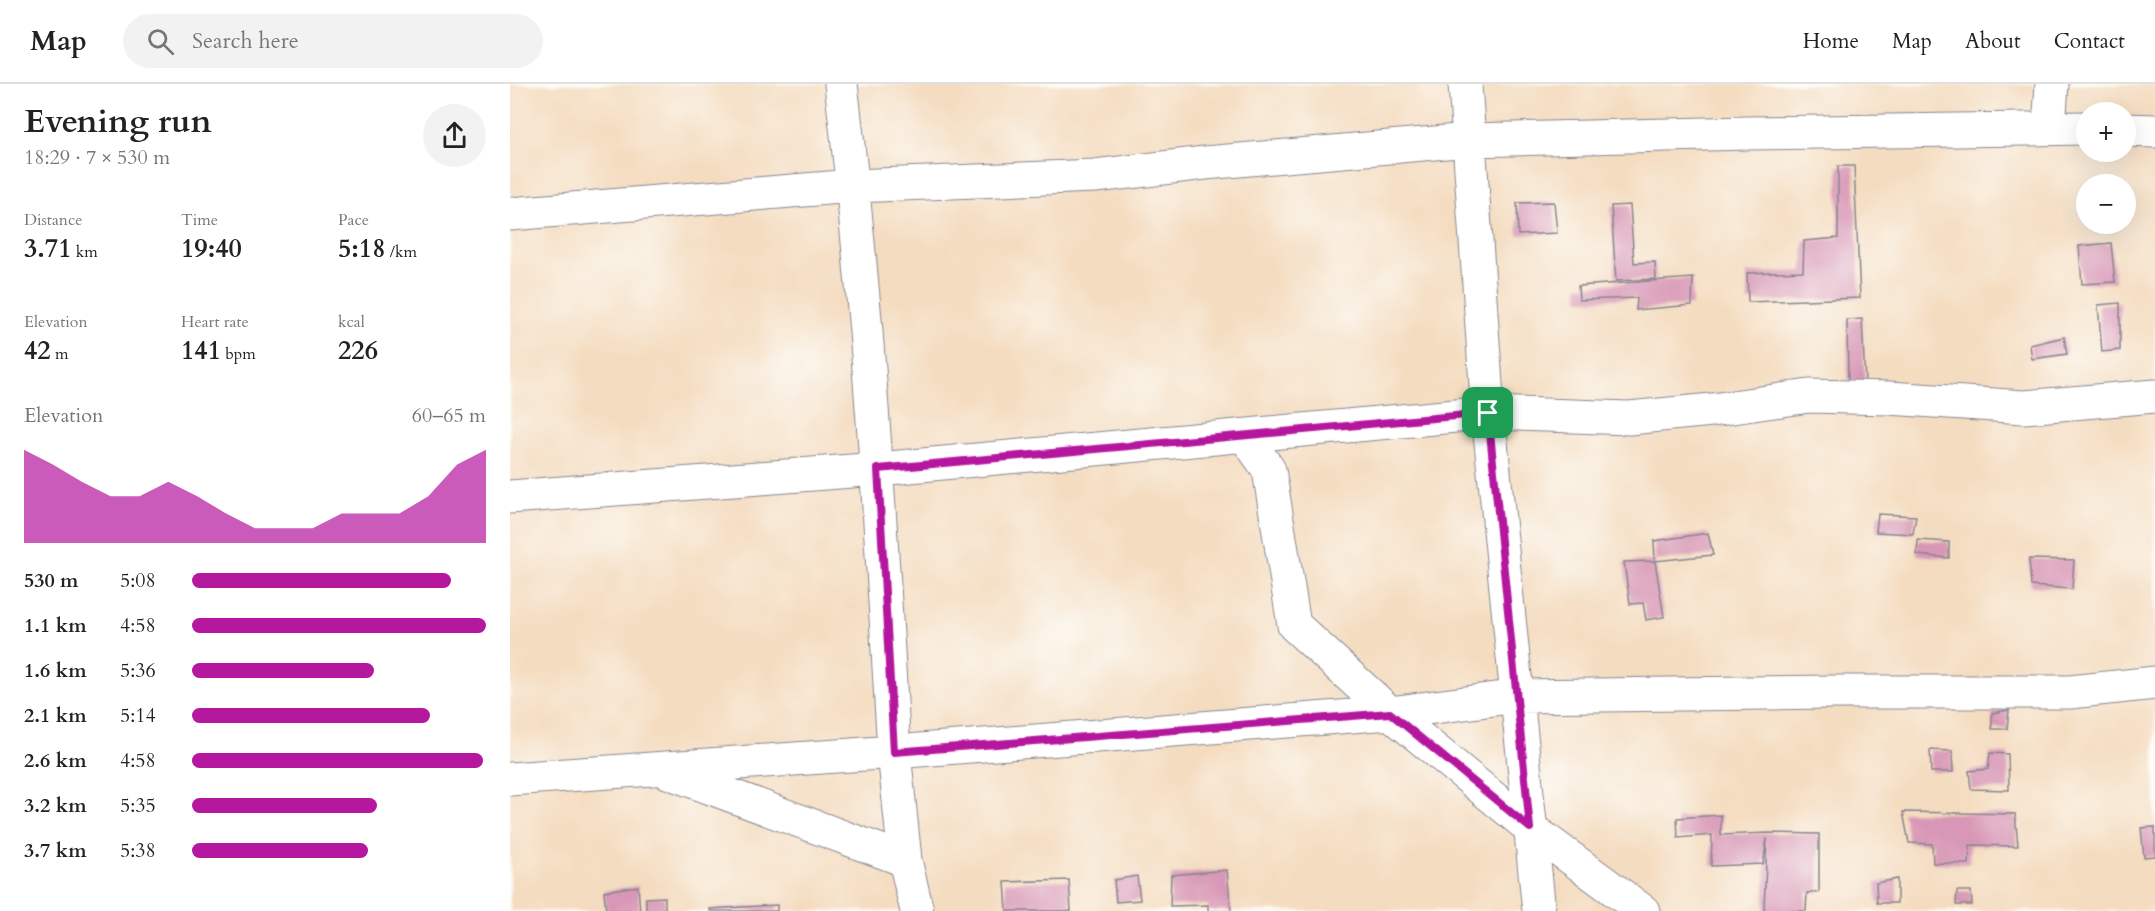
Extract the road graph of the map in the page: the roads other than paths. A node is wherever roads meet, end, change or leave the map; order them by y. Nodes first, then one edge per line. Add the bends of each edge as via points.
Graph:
1 (841, 84) edge
2 (1465, 84) edge
3 (2052, 84) edge
4 (2049, 128) junction
5 (2076, 128) edge
6 (2136, 130) edge
7 (2155, 131) edge
8 (1469, 140) junction
9 (854, 186) junction
10 (510, 214) edge
11 (2155, 396) edge
12 (1488, 413) junction
13 (1245, 436) junction
14 (878, 469) junction
15 (510, 497) edge
16 (2155, 683) edge
17 (1517, 696) junction
18 (1390, 713) junction
19 (894, 752) junction
20 (658, 768) junction
21 (510, 779) edge
22 (1530, 828) junction
23 (905, 860) junction
24 (917, 911) edge
25 (1539, 911) edge
26 (1643, 911) edge

1 - 9 street
2 - 8 street
3 - 4 street
4 - 5 street
4 - 8 street
6 - 7 street
8 - 9 street via 1095,176
8 - 12 street
9 - 10 street
9 - 14 street
11 - 12 street via 2024,407 1809,396 1629,418
12 - 13 street
12 - 17 street
13 - 14 street
13 - 18 street via 1269,470 1294,625
14 - 15 street
14 - 19 street
16 - 17 street via 2070,692
17 - 18 street
17 - 22 street
18 - 19 street
18 - 22 street
19 - 20 street
19 - 23 street
20 - 21 street
20 - 23 street
22 - 25 street
22 - 26 street
23 - 24 street

